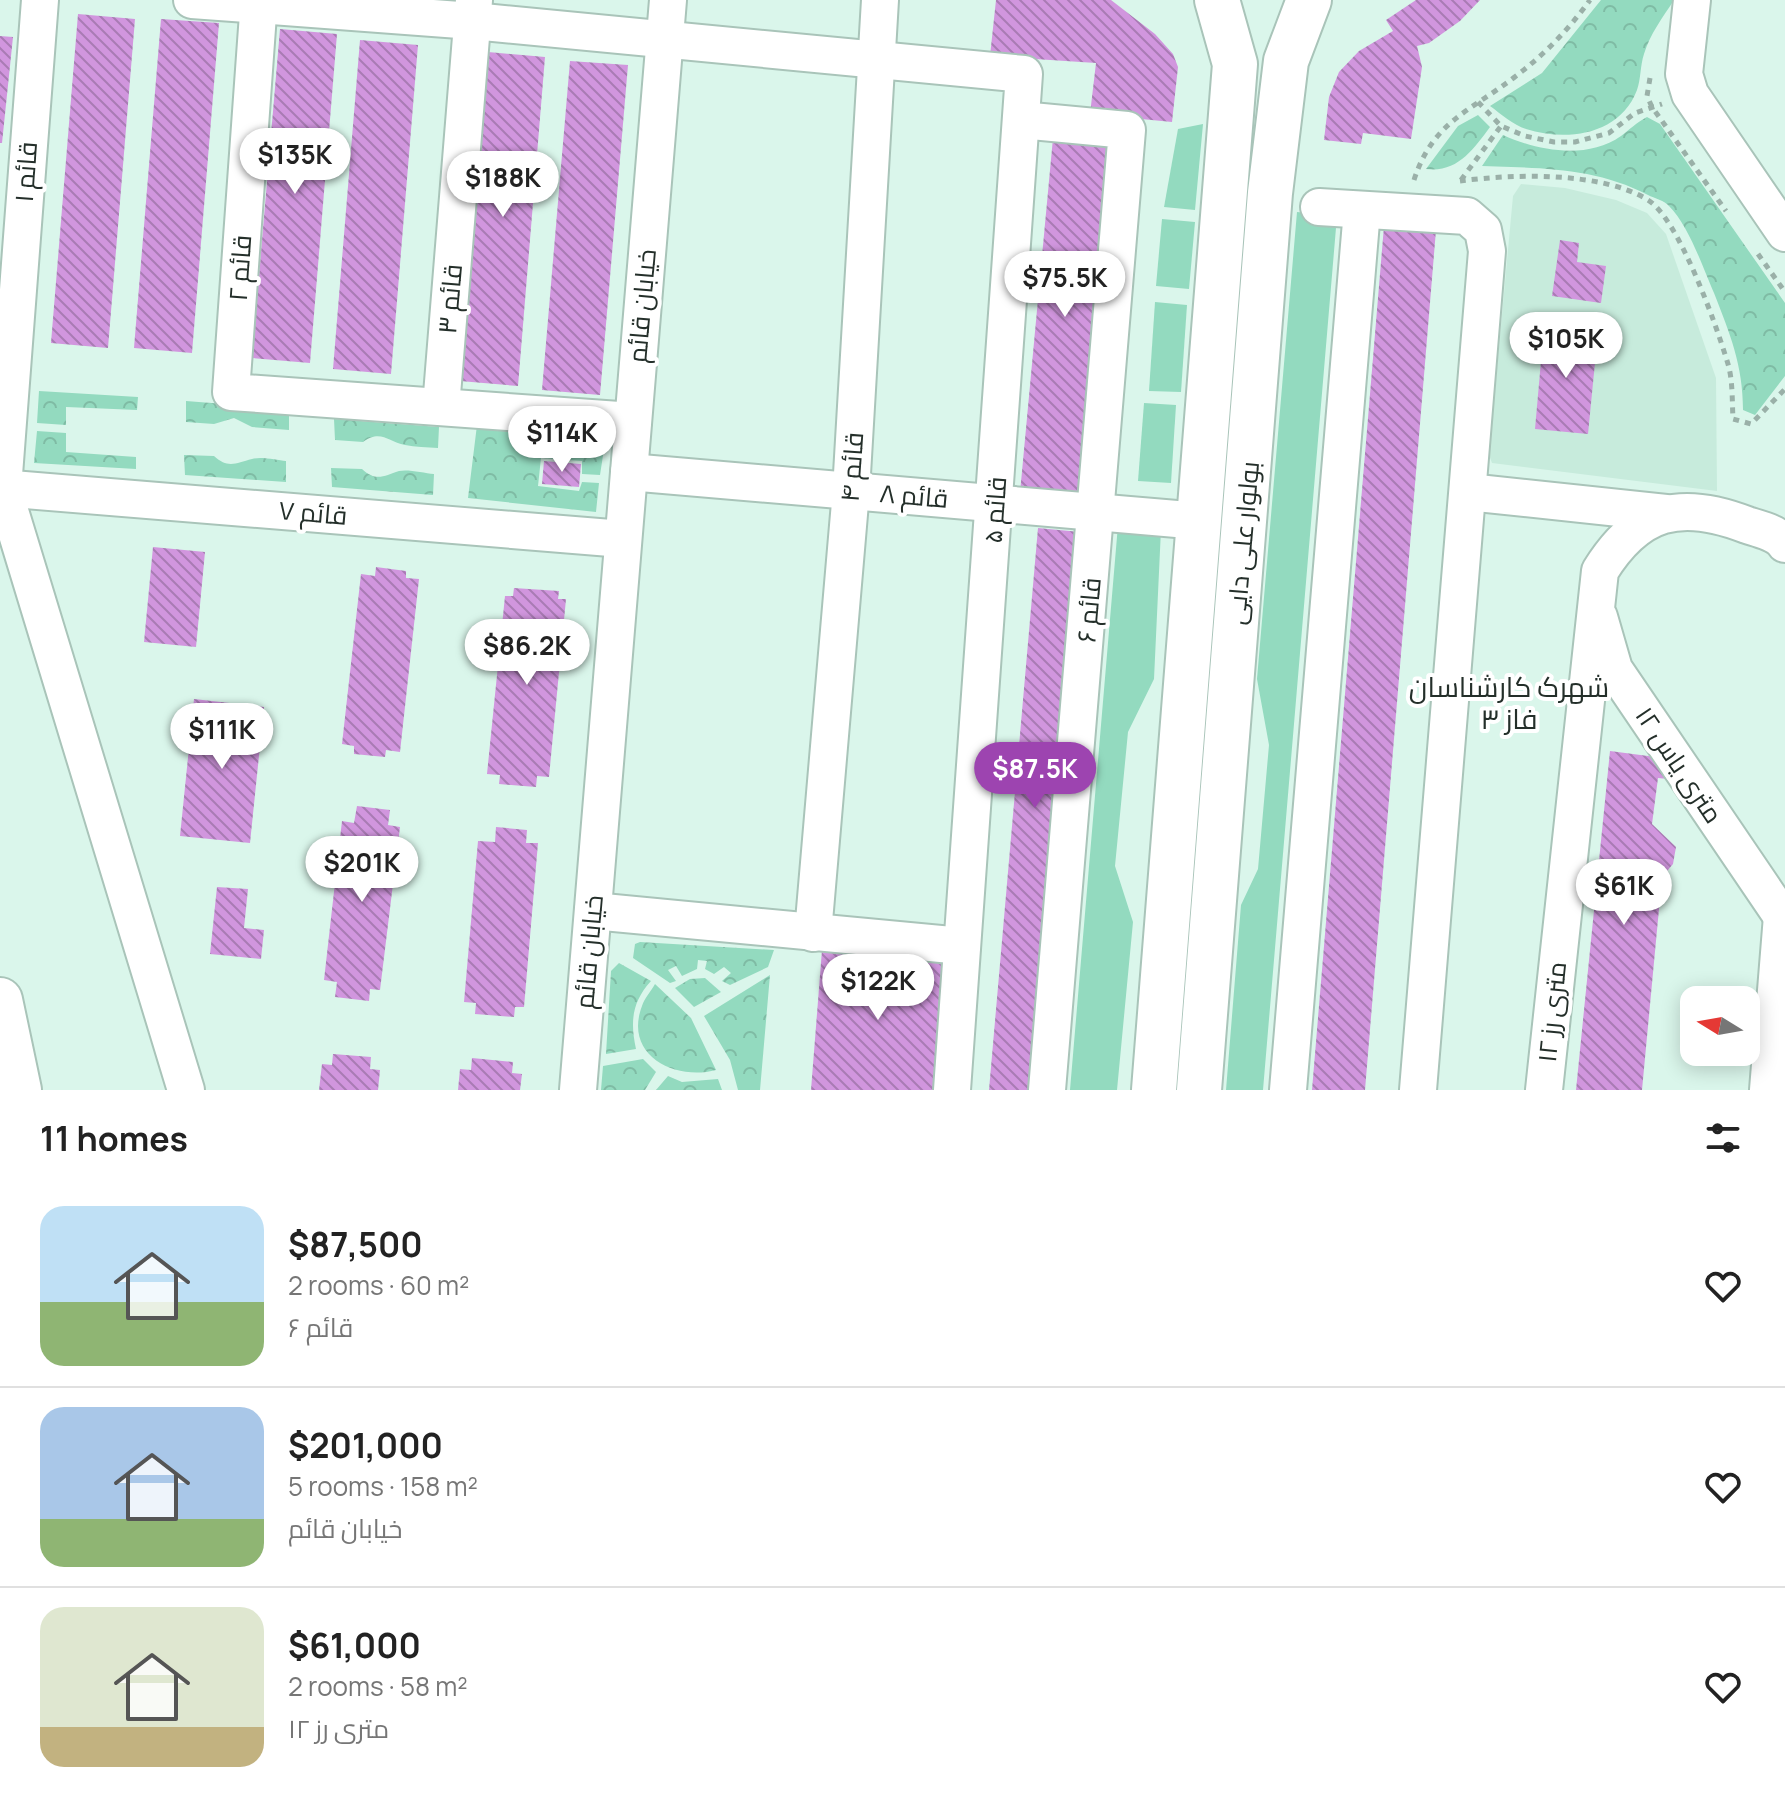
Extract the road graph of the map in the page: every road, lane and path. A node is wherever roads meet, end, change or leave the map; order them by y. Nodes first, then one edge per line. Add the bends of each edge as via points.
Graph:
1 (40, 0) edge
2 (192, 0) edge
3 (668, 0) edge
4 (880, 0) edge
5 (1217, 0) edge
6 (1309, 0) edge
7 (1590, 0) edge
8 (1692, 0) edge
9 (258, 2) edge
10 (473, 10) edge
11 (664, 39) junction
12 (875, 59) junction
13 (1690, 94) junction
14 (1478, 102) junction
15 (1021, 120) junction
16 (1501, 126) junction
17 (1460, 181) junction
18 (1445, 183) dead end
19 (1423, 185) dead end
20 (1319, 207) dead end
21 (1362, 210) junction
22 (1785, 233) edge
23 (1785, 389) edge
24 (441, 407) junction
25 (633, 421) junction
26 (629, 472) junction
27 (1, 488) edge
28 (851, 491) junction
29 (1468, 492) junction
30 (995, 503) junction
31 (1589, 505) junction
32 (1098, 512) junction
33 (1671, 514) junction
34 (1200, 521) junction
35 (623, 539) junction
36 (1784, 541) edge
37 (1604, 564) junction
38 (1594, 601) junction
39 (593, 911) junction
40 (1783, 918) edge
41 (813, 933) junction
42 (962, 946) junction
43 (0, 1000) edge
44 (19, 1090) edge
45 (186, 1090) edge
46 (578, 1090) edge
47 (952, 1090) edge
48 (1047, 1090) edge
49 (1154, 1090) edge
50 (1199, 1090) edge
51 (1288, 1090) edge
52 (1418, 1090) edge
53 (1544, 1090) edge
54 (1768, 1090) edge

1 - 27 street, قائم ۱
2 - 9 street
3 - 11 street, خیابان قائم
4 - 12 street, قائم ۴
5 - 34 main road, بولوار علی دایی via 1235,64
6 - 50 main road, بولوار علی دایی via 1286,61 1270,193
7 - 14 path via 1541,56
8 - 13 street via 1684,74
9 - 10 street
9 - 24 street, قائم ۲ via 231,392
10 - 11 street
10 - 24 street, قائم ۳
11 - 12 street
11 - 25 street, خیابان قائم
12 - 15 street, قائم ۵ via 1024,74
12 - 28 street, قائم ۴
13 - 16 path via 1635,113 1609,133 1575,142 1525,136
13 - 22 street
14 - 16 path
14 - 19 path via 1438,133 1421,159 1412,187
15 - 30 street, قائم ۵
15 - 32 street, قائم ۶ via 1127,130
16 - 17 path
17 - 18 path
17 - 23 path via 1512,175 1565,178 1649,200 1679,235 1729,367 1733,419 1751,424
20 - 21 street
21 - 29 street via 1467,216 1483,230 1487,251
21 - 51 street
24 - 25 street
25 - 26 street, خیابان قائم
26 - 28 street, قائم ۸
26 - 35 street, خیابان قائم
27 - 35 street, قائم ۷
27 - 45 street
28 - 30 street, قائم ۸
28 - 41 street, قائم ۴
29 - 31 street
29 - 52 street
30 - 32 street, قائم ۸
30 - 42 street, قائم ۵
31 - 33 street
31 - 37 street via 1606,518 1610,531
32 - 34 street, قائم ۸
32 - 48 street, قائم ۶
33 - 36 street via 1715,515
33 - 37 street via 1636,525
34 - 49 main road, بولوار علی دایی
35 - 39 street, خیابان قائم
37 - 38 street, ۱۲ متری رز
38 - 40 street, ۱۲ متری یاس via 1614,669
38 - 53 street, ۱۲ متری رز
39 - 41 street
39 - 46 street, خیابان قائم
40 - 54 street
41 - 42 street
42 - 47 street, قائم ۵
43 - 44 main road

